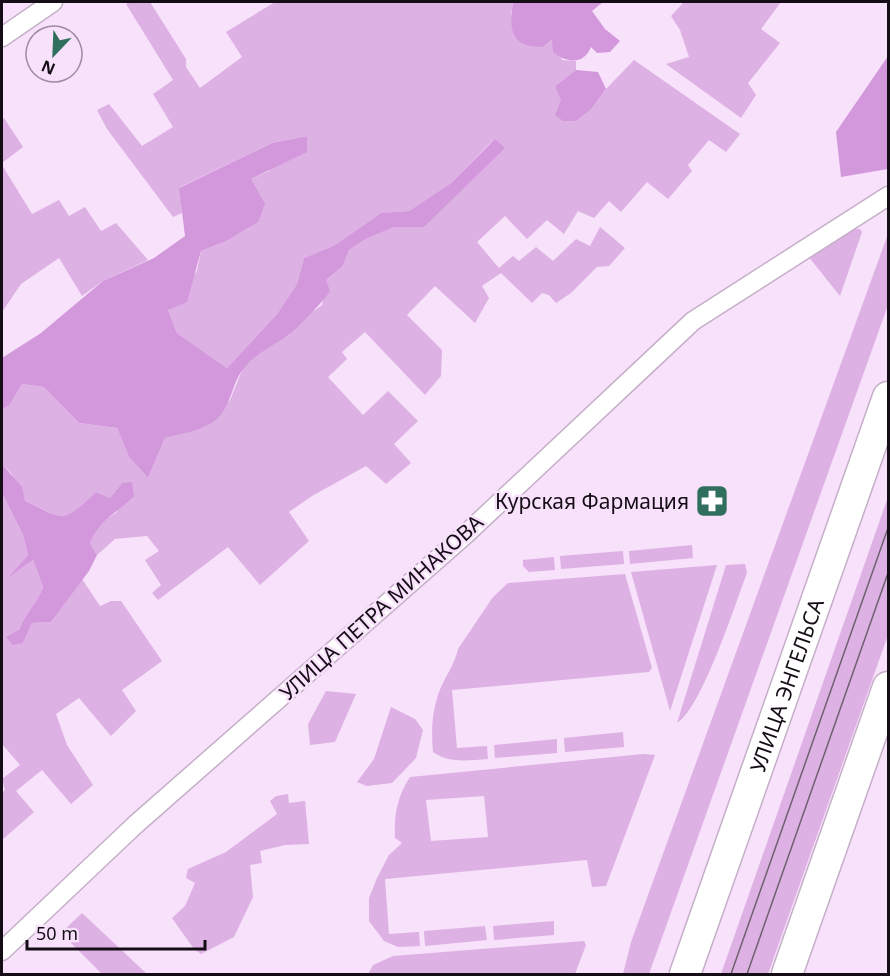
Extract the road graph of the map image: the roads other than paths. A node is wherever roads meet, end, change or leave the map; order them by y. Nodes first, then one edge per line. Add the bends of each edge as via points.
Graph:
1 (53, 2) edge
2 (2, 37) edge
3 (888, 196) edge
4 (888, 397) edge
5 (888, 687) edge
6 (2, 951) edge
7 (686, 975) edge
8 (787, 975) edge

1 - 2 street
3 - 6 street, УЛИЦА ПЕТРА МИНАКОВА via 693,321 466,534 135,825
4 - 7 main road, УЛИЦА ЭНГЕЛЬСА
5 - 8 main road

